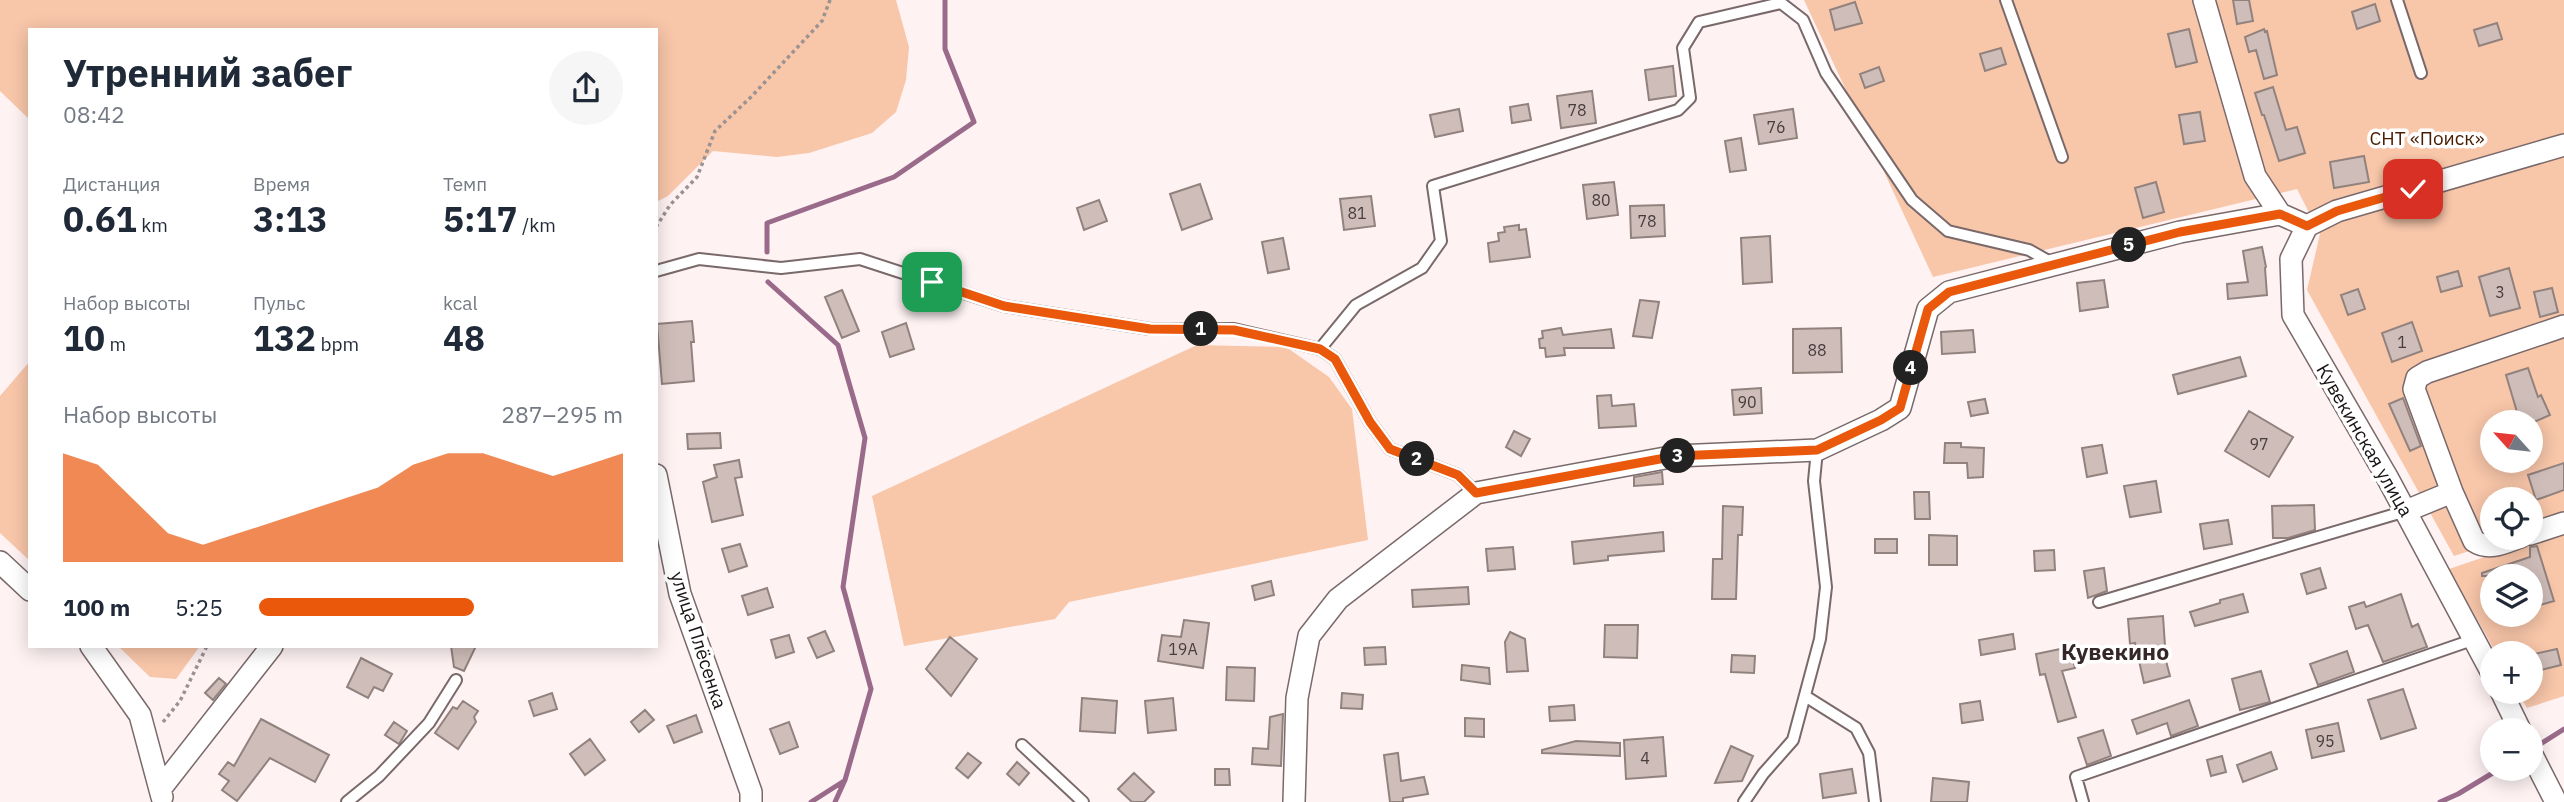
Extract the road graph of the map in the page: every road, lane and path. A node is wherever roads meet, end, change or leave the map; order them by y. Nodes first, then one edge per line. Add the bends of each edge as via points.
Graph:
1 (830, 0) edge
2 (2006, 0) edge
3 (2204, 0) edge
4 (2397, 0) edge
5 (2421, 73) dead end
6 (2564, 145) edge
7 (2063, 157) dead end
8 (2280, 214) junction
9 (658, 224) edge
10 (2307, 226) junction
11 (2054, 265) junction
12 (658, 270) edge
13 (2564, 326) edge
14 (1320, 349) junction
15 (1817, 450) junction
16 (658, 485) edge
17 (2452, 492) junction
18 (1476, 493) junction
19 (2406, 511) junction
20 (2564, 523) edge
21 (2543, 530) edge
22 (2480, 546) edge
23 (0, 562) edge
24 (28, 588) edge
25 (2099, 603) dead end
26 (2475, 639) junction
27 (92, 648) edge
28 (206, 648) edge
29 (271, 648) edge
30 (2480, 649) edge
31 (456, 680) dead end
32 (1805, 696) junction
33 (148, 742) junction
34 (1022, 745) dead end
35 (2543, 776) edge
36 (2552, 793) edge
37 (162, 795) edge
38 (347, 802) edge
39 (751, 802) edge
40 (1083, 802) edge
41 (1294, 802) edge
42 (1744, 802) edge
43 (1875, 802) edge
44 (2083, 802) edge

1 - 9 path via 822,21 715,131 697,177
2 - 7 lane
3 - 8 street via 2255,176
4 - 5 lane
6 - 10 street via 2337,211
8 - 10 street
8 - 11 street via 2180,232
10 - 19 street, Кувекинская улица via 2291,259 2293,315
11 - 14 lane via 2029,250 1948,231 1912,201 1826,73 1803,20 1781,3 1699,22 1683,48 1690,97 1678,110 1433,186 1441,241 1422,268 1356,305
11 - 15 street via 1949,292 1928,309 1900,408
12 - 14 lane via 699,259 781,268 860,259 1004,306 1150,329 1234,330
13 - 17 street via 2417,378 2414,388
14 - 18 lane via 1335,359 1390,449 1458,475
15 - 18 street via 1676,456
15 - 32 lane via 1814,481 1826,587 1820,639
16 - 39 street, улица Плёсенка via 680,594
17 - 19 street
17 - 22 street
18 - 41 street via 1338,599 1309,636 1297,698
19 - 25 lane
19 - 26 street, Кувекинская улица
20 - 21 street
23 - 24 street
26 - 30 street, Кувекинская улица
26 - 44 lane via 2076,777
27 - 33 street via 139,715
28 - 33 path via 180,701
29 - 37 street
31 - 38 lane via 429,723
32 - 42 lane via 1793,740
32 - 43 lane via 1856,728 1869,753
33 - 37 street
34 - 40 lane
35 - 36 street

